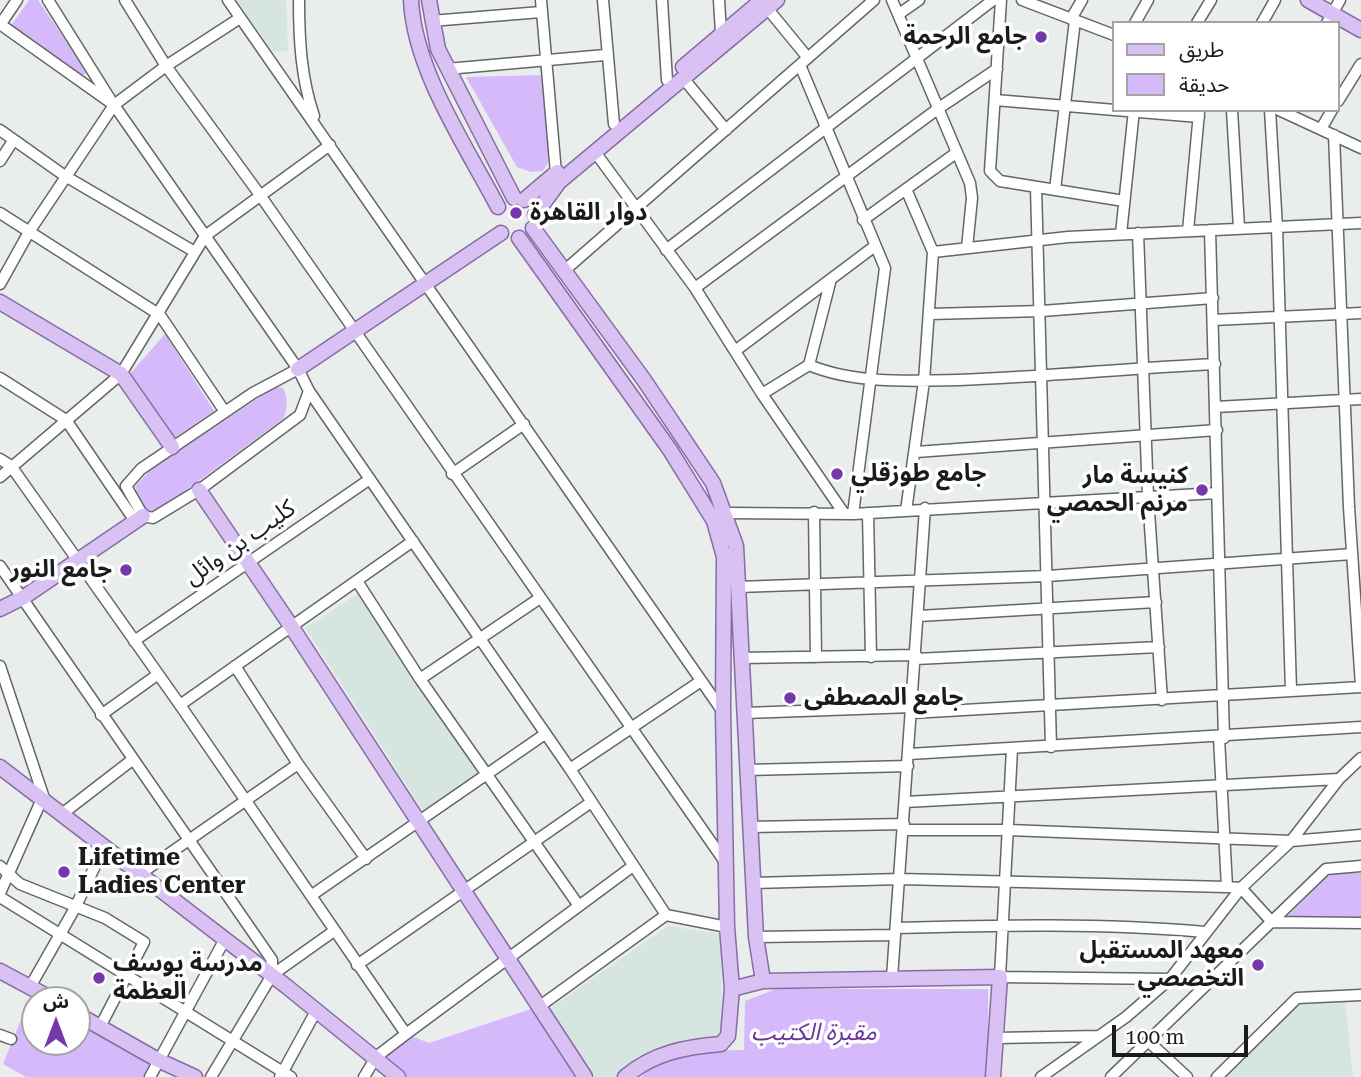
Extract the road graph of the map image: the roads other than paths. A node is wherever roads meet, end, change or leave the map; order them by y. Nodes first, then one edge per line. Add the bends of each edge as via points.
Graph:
1 (17, 0) edge
2 (48, 0) edge
3 (125, 0) edge
4 (228, 0) edge
5 (299, 0) edge
6 (411, 0) edge
7 (429, 0) edge
8 (541, 0) edge
9 (603, 0) edge
10 (662, 0) edge
11 (719, 0) edge
12 (874, 0) edge
13 (892, 0) edge
14 (919, 0) edge
15 (993, 0) edge
16 (1001, 0) edge
17 (1022, 0) edge
18 (1082, 0) edge
19 (1148, 0) edge
20 (1210, 0) edge
21 (1275, 0) edge
22 (1308, 0) edge
23 (1340, 0) edge
24 (769, 3) edge
25 (541, 12) junction
26 (898, 14) junction
27 (240, 18) junction
28 (1330, 18) edge
29 (1073, 19) junction
30 (431, 21) junction
31 (1136, 21) edge
32 (1198, 21) edge
33 (1263, 21) edge
34 (1340, 22) edge
35 (0, 24) edge
36 (1361, 30) edge
37 (722, 33) junction
38 (1112, 35) edge
39 (605, 55) junction
40 (544, 60) junction
41 (804, 61) junction
42 (918, 61) junction
43 (1361, 64) edge
44 (166, 66) junction
45 (447, 69) junction
46 (997, 69) junction
47 (683, 78) junction
48 (667, 80) junction
49 (1340, 98) edge
50 (995, 100) junction
51 (114, 105) junction
52 (1065, 106) junction
53 (939, 108) junction
54 (1112, 110) edge
55 (1133, 112) edge
56 (1232, 112) edge
57 (1270, 112) edge
58 (1283, 112) edge
59 (1331, 112) edge
60 (1199, 114) edge
61 (614, 124) junction
62 (319, 129) junction
63 (827, 129) junction
64 (1321, 129) junction
65 (0, 130) edge
66 (726, 130) junction
67 (1334, 135) junction
68 (13, 141) junction
69 (330, 145) junction
70 (1361, 148) edge
71 (595, 152) junction
72 (956, 153) junction
73 (0, 161) edge
74 (556, 173) junction
75 (65, 176) junction
76 (846, 177) junction
77 (1036, 187) junction
78 (906, 189) junction
79 (1055, 190) junction
80 (260, 195) junction
81 (519, 199) junction
82 (1124, 201) junction
83 (498, 207) junction
84 (636, 209) junction
85 (0, 213) edge
86 (863, 220) junction
87 (534, 221) junction
88 (1361, 223) edge
89 (1339, 224) junction
90 (1277, 227) junction
91 (1239, 228) junction
92 (1210, 230) junction
93 (1188, 231) junction
94 (29, 232) junction
95 (501, 233) junction
96 (1138, 233) junction
97 (1121, 234) junction
98 (205, 236) junction
99 (519, 239) junction
100 (1040, 240) junction
101 (875, 246) junction
102 (967, 248) junction
103 (666, 250) junction
104 (195, 252) junction
105 (933, 252) junction
106 (565, 270) junction
107 (831, 279) junction
108 (427, 283) junction
109 (0, 284) edge
110 (695, 288) junction
111 (1213, 298) junction
112 (0, 302) edge
113 (1141, 302) junction
114 (1042, 311) junction
115 (1361, 313) edge
116 (930, 314) junction
117 (1343, 314) junction
118 (160, 315) junction
119 (1280, 317) junction
120 (1213, 320) junction
121 (353, 332) junction
122 (735, 351) junction
123 (1214, 364) junction
124 (809, 365) junction
125 (1144, 367) junction
126 (298, 369) junction
127 (121, 374) junction
128 (1043, 377) junction
129 (0, 378) edge
130 (870, 378) junction
131 (925, 381) junction
132 (309, 391) junction
133 (762, 394) junction
134 (1361, 399) edge
135 (1345, 400) junction
136 (1283, 404) junction
137 (1216, 407) junction
138 (225, 412) junction
139 (66, 420) junction
140 (524, 424) junction
141 (1217, 430) junction
142 (1147, 435) junction
143 (1045, 443) junction
144 (172, 447) junction
145 (916, 452) junction
146 (0, 459) edge
147 (11, 466) junction
148 (452, 474) junction
149 (0, 477) edge
150 (370, 479) junction
151 (198, 490) junction
152 (1217, 493) junction
153 (1148, 497) junction
154 (1045, 503) junction
155 (1349, 503) junction
156 (1361, 503) edge
157 (926, 508) junction
158 (906, 511) junction
159 (726, 513) junction
160 (814, 513) junction
161 (848, 513) junction
162 (868, 513) junction
163 (139, 519) junction
164 (413, 541) junction
165 (1352, 554) junction
166 (1287, 559) junction
167 (77, 561) junction
168 (247, 563) junction
169 (1220, 565) junction
170 (0, 566) edge
171 (1154, 569) junction
172 (1048, 576) junction
173 (921, 580) junction
174 (357, 582) junction
175 (870, 583) junction
176 (816, 585) junction
177 (738, 587) junction
178 (24, 597) junction
179 (540, 598) junction
180 (1156, 601) junction
181 (1048, 607) junction
182 (1358, 607) edge
183 (0, 609) edge
184 (919, 616) junction
185 (291, 626) junction
186 (134, 641) junction
187 (479, 641) junction
188 (1159, 647) junction
189 (1049, 654) junction
190 (816, 657) junction
191 (871, 657) junction
192 (916, 657) junction
193 (742, 658) junction
194 (0, 666) edge
195 (235, 666) junction
196 (157, 675) junction
197 (420, 679) junction
198 (701, 681) junction
199 (1361, 686) edge
200 (1291, 691) junction
201 (1223, 696) junction
202 (1162, 700) junction
203 (180, 705) junction
204 (1050, 707) junction
205 (912, 710) junction
206 (723, 712) junction
207 (744, 713) junction
208 (101, 715) junction
209 (1361, 727) edge
210 (631, 728) junction
211 (544, 734) junction
212 (1222, 738) junction
213 (1051, 747) junction
214 (1012, 749) junction
215 (132, 760) junction
216 (909, 760) junction
217 (1358, 762) edge
218 (298, 764) junction
219 (0, 767) edge
220 (570, 769) junction
221 (747, 770) junction
222 (488, 773) junction
223 (1339, 779) junction
224 (1222, 785) junction
225 (1010, 799) junction
226 (43, 800) junction
227 (244, 802) junction
228 (590, 803) junction
229 (905, 803) junction
230 (62, 814) junction
231 (419, 822) junction
232 (750, 827) junction
233 (904, 827) junction
234 (1008, 830) junction
235 (1361, 835) edge
236 (1225, 837) junction
237 (188, 841) junction
238 (1291, 841) junction
239 (534, 842) junction
240 (104, 847) junction
241 (366, 859) junction
242 (726, 863) junction
243 (633, 866) junction
244 (1361, 866) edge
245 (4, 870) edge
246 (140, 874) junction
247 (900, 879) junction
248 (1006, 880) junction
249 (753, 883) junction
250 (1227, 887) junction
251 (1241, 888) junction
252 (462, 892) junction
253 (0, 895) edge
254 (312, 895) junction
255 (579, 906) junction
256 (75, 908) junction
257 (666, 915) junction
258 (1272, 922) junction
259 (1361, 923) edge
260 (1004, 925) junction
261 (727, 927) junction
262 (334, 931) junction
263 (896, 931) junction
264 (1205, 932) junction
265 (60, 933) junction
266 (756, 937) junction
267 (225, 939) junction
268 (508, 961) junction
269 (357, 965) junction
270 (0, 971) edge
271 (128, 975) junction
272 (272, 975) junction
273 (1000, 977) junction
274 (892, 978) junction
275 (1170, 979) junction
276 (763, 981) junction
277 (28, 986) edge
278 (31, 986) edge
279 (732, 989) junction
280 (1361, 995) edge
281 (540, 1006) junction
282 (186, 1011) junction
283 (316, 1011) junction
284 (91, 1022) edge
285 (100, 1027) junction
286 (406, 1034) junction
287 (0, 1035) edge
288 (1098, 1036) junction
289 (997, 1038) junction
290 (11, 1040) dead end
291 (232, 1040) junction
292 (1148, 1041) junction
293 (376, 1057) junction
294 (158, 1060) junction
295 (284, 1075) edge
296 (150, 1077) edge
297 (195, 1077) edge
298 (211, 1077) edge
299 (364, 1077) edge
300 (398, 1077) edge
301 (585, 1077) edge
302 (625, 1077) edge
303 (993, 1077) edge
304 (1041, 1077) edge
305 (1111, 1077) edge
306 (1187, 1077) edge
307 (1217, 1077) edge

1 - 35 street
2 - 51 street
3 - 44 street
4 - 27 street
5 - 62 street via 305,89
6 - 83 main road via 416,37 432,81
7 - 30 main road
8 - 25 street
9 - 39 street
10 - 48 street
11 - 37 street
12 - 41 street
13 - 26 street
14 - 26 street
15 - 42 street
16 - 46 street
17 - 29 street
18 - 29 street
19 - 31 street
20 - 32 street
21 - 33 street
22 - 28 main road
23 - 28 street
24 - 37 main road
24 - 41 street
24 - 47 main road
25 - 30 street
25 - 40 street
26 - 42 street
27 - 44 street
27 - 62 street
29 - 38 street
29 - 52 street
30 - 45 main road
34 - 36 main road
35 - 51 street
37 - 48 main road
39 - 40 street
39 - 61 street
40 - 45 street
40 - 74 street
41 - 63 street
41 - 66 street
42 - 53 street
42 - 63 street
43 - 49 street
44 - 51 street
44 - 80 street
45 - 81 main road
46 - 50 street
46 - 53 street
47 - 66 street
47 - 71 main road
48 - 61 main road
50 - 52 street
50 - 77 street via 990,171 1000,181
51 - 75 street
51 - 98 street
52 - 54 street
52 - 79 street
53 - 72 street
53 - 76 street
55 - 60 street
55 - 82 street
56 - 91 street
57 - 90 street
58 - 64 street
59 - 64 street
60 - 93 street
61 - 74 main road
62 - 69 street
63 - 76 street
63 - 103 street
64 - 67 street
65 - 68 street
66 - 84 street
67 - 70 street
67 - 89 street
68 - 73 street
68 - 75 street
69 - 80 street
69 - 108 street
71 - 84 street
71 - 87 main road via 559,182
72 - 78 street
72 - 102 street via 972,191
74 - 81 main road
75 - 94 street
75 - 104 street
76 - 86 street
76 - 110 street
77 - 79 street
77 - 100 street
78 - 86 street
78 - 105 street
79 - 82 street
80 - 98 street
80 - 121 street
81 - 83 main road
81 - 87 main road
82 - 97 street
83 - 95 main road via 495,224
84 - 103 street
84 - 106 street
85 - 94 street
86 - 101 street
87 - 99 main road
87 - 106 main road
88 - 89 street
89 - 90 street
89 - 117 street
90 - 91 street
90 - 119 street
91 - 92 street
92 - 93 street
92 - 111 street
93 - 96 street
94 - 109 street
94 - 118 street
95 - 99 main road
95 - 108 main road
96 - 97 street
96 - 113 street
97 - 100 street
98 - 104 street
98 - 126 street
99 - 206 main road via 684,471 714,521 724,557
100 - 102 street
100 - 114 street
101 - 107 street
101 - 130 street via 885,268
102 - 105 street
103 - 110 street
104 - 118 street
105 - 116 street
106 - 159 main road via 713,483
107 - 122 street
107 - 124 street
108 - 121 main road
108 - 140 street
110 - 122 street
111 - 113 street
111 - 120 street
112 - 127 main road
113 - 114 street
113 - 125 street
114 - 116 street
114 - 128 street
115 - 117 street
116 - 131 street
117 - 119 street
117 - 135 street
118 - 127 street
118 - 138 street
119 - 120 street
119 - 136 street
120 - 123 street
121 - 126 main road
121 - 148 street
122 - 133 street
123 - 125 street
123 - 137 street
124 - 130 street
124 - 133 street
125 - 128 street
125 - 142 street
126 - 132 street
126 - 138 street
127 - 139 street
127 - 144 main road
128 - 131 street
128 - 143 street
129 - 139 street
130 - 131 street
130 - 161 street
131 - 145 street
132 - 150 street
132 - 151 street via 300,415
133 - 161 street
134 - 135 street
135 - 136 street
135 - 155 street
136 - 137 street
136 - 166 street
137 - 141 street
138 - 144 street
139 - 147 street
139 - 163 street
140 - 148 street
140 - 198 street
141 - 142 street
141 - 152 street
142 - 143 street
142 - 153 street
143 - 145 street
143 - 154 street
144 - 163 street via 126,486
145 - 158 street
146 - 147 street
147 - 149 street
147 - 167 street
148 - 179 street
150 - 164 street
150 - 168 street, كليب بن وائل
151 - 163 street via 153,518
151 - 168 main road
152 - 153 street
152 - 169 street
153 - 154 street
153 - 171 street
154 - 157 street
154 - 172 street
155 - 156 street
155 - 165 street
157 - 158 street
157 - 173 street
158 - 162 street
159 - 160 street
159 - 177 main road via 736,546
160 - 161 street
160 - 176 street
161 - 162 street
162 - 175 street
163 - 167 main road
164 - 174 street
164 - 187 street
165 - 166 street
165 - 182 street
166 - 169 street
166 - 200 street
167 - 178 main road
167 - 186 street
168 - 185 main road
168 - 186 street, كليب بن وائل
169 - 171 street
169 - 201 street
170 - 178 street
171 - 172 street
171 - 180 street
172 - 173 street
172 - 181 street
173 - 175 street
173 - 184 street
174 - 185 street
174 - 197 street
175 - 176 street
175 - 191 street
176 - 177 street
176 - 190 street
177 - 193 main road
178 - 183 main road
178 - 208 street
179 - 187 street
179 - 210 street
180 - 181 street
180 - 188 street
181 - 184 street
181 - 189 street
182 - 199 street
184 - 192 street
185 - 195 street
185 - 231 main road
186 - 196 street
187 - 197 street
187 - 211 street
188 - 189 street
188 - 202 street
189 - 192 street
189 - 204 street
190 - 191 street
190 - 193 street
191 - 192 street
192 - 205 street
193 - 207 main road
194 - 226 street
195 - 203 street
195 - 218 street
196 - 203 street
196 - 208 street
197 - 222 street
198 - 206 street
198 - 210 street
199 - 200 street
200 - 201 street
201 - 202 street
201 - 212 street
202 - 204 street
203 - 227 street
204 - 205 street
204 - 213 street
205 - 207 street
205 - 216 street
206 - 242 main road
207 - 221 main road
208 - 215 street
209 - 212 street
210 - 220 street
210 - 242 street
211 - 220 street
211 - 222 street
212 - 213 street
212 - 224 street
213 - 214 street
214 - 216 street
214 - 225 street
215 - 230 street
215 - 237 street
216 - 221 street
216 - 229 street
217 - 223 street
218 - 227 street
218 - 241 street
219 - 226 main road
220 - 228 street
221 - 232 main road
222 - 231 street
222 - 239 street
223 - 224 street
223 - 238 street
224 - 225 street
224 - 236 street
225 - 229 street
225 - 234 street
226 - 230 main road
226 - 245 street
227 - 237 street
227 - 254 street
228 - 239 street
228 - 243 street
229 - 233 street
230 - 240 main road
231 - 241 street
231 - 252 main road
232 - 233 street
232 - 249 main road
233 - 234 street
233 - 247 street
234 - 236 street
234 - 248 street
235 - 238 street
236 - 238 street
236 - 250 street
237 - 246 street
237 - 272 street via 272,960
238 - 251 street
239 - 252 street
239 - 255 street
240 - 246 main road
240 - 256 street
241 - 254 street
242 - 261 main road
243 - 255 street
243 - 257 street
244 - 258 street via 1326,869
245 - 253 street
245 - 256 street via 20,884
246 - 267 main road
247 - 248 street
247 - 249 street
247 - 263 street
248 - 250 street
248 - 260 street
249 - 266 main road
250 - 251 street
251 - 258 street
251 - 264 street
252 - 268 main road
252 - 269 street
253 - 265 street
254 - 262 street
255 - 268 street
256 - 265 street
256 - 271 street via 106,918 144,942
257 - 261 street
257 - 281 street
258 - 259 street
258 - 292 street
260 - 263 street
260 - 264 street
260 - 273 street
261 - 279 main road
262 - 269 street
262 - 272 street
263 - 266 street
263 - 274 street
264 - 275 street
265 - 271 street
265 - 278 street
266 - 276 main road
267 - 272 main road
267 - 282 street
268 - 281 main road
268 - 286 street
269 - 286 street
270 - 277 main road
271 - 282 street
271 - 285 street
272 - 283 main road
272 - 291 street
273 - 274 main road
273 - 275 street
273 - 289 main road
274 - 276 main road
275 - 288 street
276 - 279 main road
279 - 302 main road via 728,1036 721,1044 686,1047 641,1063
280 - 307 street via 1297,998
281 - 301 main road
282 - 291 street
282 - 294 street
283 - 293 main road
283 - 295 street
284 - 285 main road
285 - 294 main road
286 - 293 street
287 - 290 street
288 - 289 street
288 - 304 street
289 - 303 main road
291 - 295 street
291 - 298 street
292 - 305 street
292 - 306 street
293 - 299 street
293 - 300 main road
294 - 296 street
294 - 297 main road

